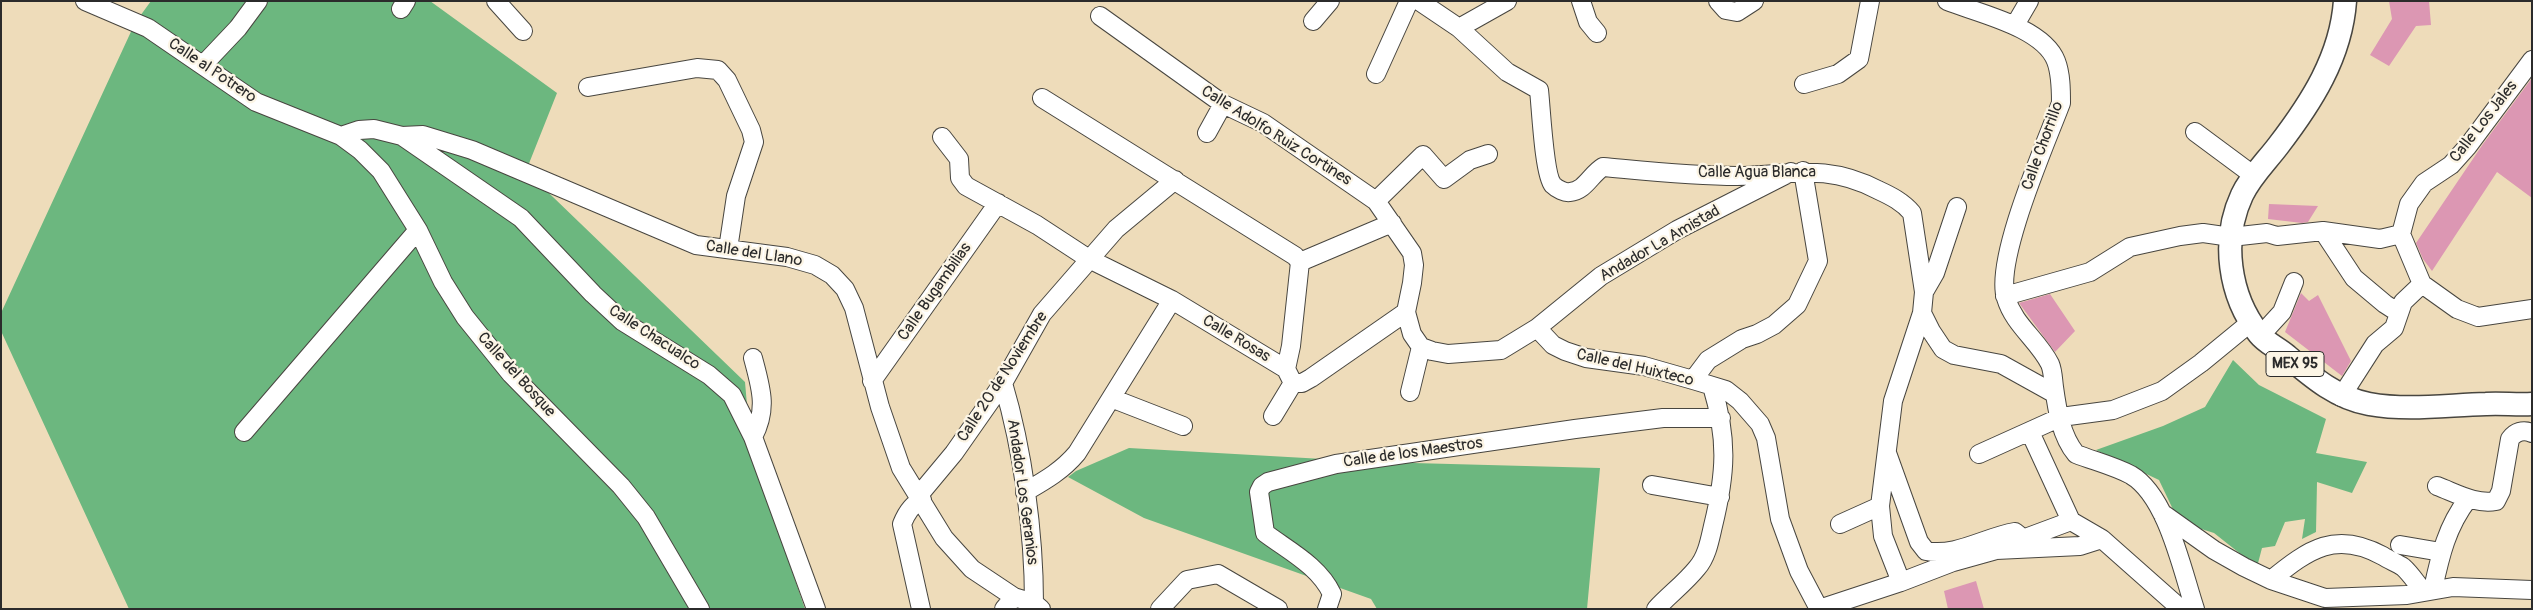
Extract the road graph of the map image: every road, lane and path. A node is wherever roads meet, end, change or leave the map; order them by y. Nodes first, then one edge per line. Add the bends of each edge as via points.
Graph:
1 (85, 1) edge
2 (258, 1) edge
3 (496, 1) edge
4 (1330, 1) edge
5 (1409, 1) edge
6 (1419, 1) edge
7 (1507, 1) edge
8 (1581, 1) edge
9 (1718, 1) edge
10 (1754, 1) edge
11 (1870, 1) edge
12 (1946, 1) edge
13 (2029, 1) edge
14 (2345, 1) edge
15 (1100, 16) dead end
16 (1313, 21) dead end
17 (2015, 25) junction
18 (1459, 28) junction
19 (523, 31) dead end
20 (1597, 33) dead end
21 (2532, 60) edge
22 (203, 65) junction
23 (1376, 74) dead end
24 (1804, 84) dead end
25 (588, 87) dead end
26 (1042, 98) dead end
27 (1223, 104) junction
28 (2195, 132) dead end
29 (1207, 133) dead end
30 (341, 136) junction
31 (402, 136) junction
32 (942, 137) dead end
33 (1488, 154) dead end
34 (1797, 172) junction
35 (2253, 174) junction
36 (1175, 180) junction
37 (1376, 201) junction
38 (998, 203) junction
39 (1957, 207) dead end
40 (1392, 223) junction
41 (418, 230) junction
42 (2323, 231) junction
43 (2401, 234) junction
44 (2231, 237) junction
45 (728, 249) junction
46 (1089, 259) junction
47 (1300, 262) junction
48 (2294, 282) dead end
49 (2422, 284) junction
50 (1924, 292) junction
51 (2005, 296) junction
52 (1172, 300) junction
53 (2532, 309) edge
54 (1406, 312) junction
55 (1922, 313) junction
56 (2400, 313) junction
57 (1537, 328) junction
58 (2256, 329) junction
59 (1421, 347) junction
60 (753, 358) dead end
61 (1289, 376) junction
62 (1693, 380) junction
63 (872, 381) junction
64 (1003, 383) junction
65 (1712, 386) junction
66 (1410, 392) dead end
67 (2055, 394) junction
68 (2342, 397) junction
69 (1111, 398) junction
70 (2532, 404) edge
71 (1273, 416) dead end
72 (2061, 417) junction
73 (1721, 418) junction
74 (1183, 426) dead end
75 (244, 432) dead end
76 (2030, 432) junction
77 (2532, 433) edge
78 (753, 437) junction
79 (1886, 450) junction
80 (1979, 454) dead end
81 (1652, 485) dead end
82 (2437, 486) dead end
83 (1025, 492) junction
84 (920, 497) junction
85 (1720, 497) junction
86 (2468, 499) junction
87 (1880, 506) junction
88 (2162, 513) junction
89 (2071, 521) junction
90 (1840, 524) dead end
91 (2102, 539) junction
92 (2027, 544) junction
93 (2400, 545) dead end
94 (2441, 552) junction
95 (2271, 580) junction
96 (1901, 582) junction
97 (2428, 590) junction
98 (2532, 590) edge
99 (1009, 603) edge
100 (2325, 603) edge
101 (1037, 606) edge
102 (700, 609) edge
103 (816, 609) edge
104 (920, 609) edge
105 (1160, 609) edge
106 (1278, 609) edge
107 (1327, 609) edge
108 (1656, 609) edge
109 (1819, 609) edge
110 (2181, 609) edge
111 (2194, 609) edge

1 - 22 street, Calle al Potrero via 148,28
2 - 22 street
3 - 19 street
4 - 16 street
5 - 23 street
6 - 18 street, Calle Agua Blanca
7 - 18 street
8 - 20 street via 1588,22
9 - 10 street via 1726,10 1737,12
11 - 24 street via 1859,59 1838,74
12 - 17 street, Calle Chorrillo
13 - 17 street
14 - 35 main road, MEX 95 via 2337,46 2321,82 2294,126
15 - 27 street, Calle Adolfo Ruiz Cortines
17 - 51 street, Calle Chorrillo via 2046,46 2056,60 2061,103 2023,203 2004,273
18 - 34 street, Calle Agua Blanca via 1507,72 1539,90 1547,170 1552,184 1559,190 1568,193 1580,190 1603,167 1736,176
21 - 43 street, Calle Los Jales via 2468,146 2451,165 2424,184 2409,204
22 - 30 street, Calle al Potrero via 256,102
25 - 45 street via 697,68 718,70 735,97 754,142 736,196
26 - 36 street
27 - 29 street
27 - 37 street, Calle Adolfo Ruiz Cortines via 1263,123
28 - 35 street
30 - 31 street, Calle Chacualco via 374,129
30 - 41 street, Calle del Bosque via 381,171
31 - 45 street, Calle del Llano via 424,135 472,150 696,244
31 - 78 street, Calle Chacualco via 521,218 592,294 622,321 709,375 732,395
32 - 38 street, Calle Rosas via 959,159 960,178 966,186
33 - 37 street via 1470,160 1444,179 1423,155
34 - 50 street, Calle Agua Blanca via 1836,173 1863,182 1906,205 1912,213
34 - 57 street, Andador La Amistad via 1652,245 1601,276
34 - 62 street via 1818,261 1797,305 1774,325 1742,339 1708,360
35 - 44 main road, MEX 95 via 2242,196
36 - 46 street, Calle 20 de Noviembre via 1116,229
36 - 47 street
37 - 40 street, Calle Adolfo Ruiz Cortines
38 - 46 street, Calle Rosas
38 - 63 street, Calle Bugambilias
39 - 50 street via 1935,273
40 - 47 street
40 - 54 street, Calle Adolfo Ruiz Cortines via 1413,259
41 - 75 street
41 - 102 street, Calle del Bosque via 443,282 465,316 511,374 622,486 646,517
42 - 43 street via 2380,239
42 - 44 street via 2277,236 2268,232
42 - 56 street via 2354,278
43 - 49 street
44 - 51 street via 2203,234 2130,247 2090,272
44 - 58 main road, MEX 95 via 2232,270 2240,304
45 - 63 street, Calle del Llano via 787,257 815,265 832,275 845,289 854,308
46 - 52 street, Calle Rosas
46 - 64 street, Calle 20 de Noviembre via 1042,314
47 - 61 street
48 - 58 street via 2282,312
49 - 53 street via 2457,309 2478,317
49 - 56 street via 2403,302
50 - 55 street, Calle Agua Blanca
51 - 67 street via 2013,315 2050,365
52 - 61 street, Calle Rosas
52 - 69 street
54 - 59 street via 1412,334
54 - 61 street via 1302,383
55 - 67 street via 1943,348 1954,355 2001,364
55 - 79 street, Calle Agua Blanca via 1893,401
56 - 68 street via 2394,328 2375,344
57 - 59 street, Andador La Amistad via 1501,350 1448,354
57 - 62 street, Calle del Huixteco via 1553,345 1586,358 1644,366
58 - 68 main road, MEX 95 via 2299,368
58 - 72 street via 2162,391 2113,410
59 - 66 street
60 - 78 street via 760,382 763,416
61 - 71 street
62 - 65 street, Calle del Huixteco
63 - 84 street, Calle del Llano via 901,468
64 - 83 street, Andador Los Geranios via 1012,412
64 - 84 street, Calle 20 de Noviembre
65 - 73 street
65 - 109 street, Calle del Huixteco via 1726,390 1740,401 1760,424 1766,438 1780,519 1799,571
67 - 72 street
68 - 70 main road, MEX 95 via 2398,407
69 - 74 street
69 - 83 street via 1067,465
72 - 76 street
72 - 88 street via 2064,436 2076,454 2131,475 2145,487
73 - 85 street via 1724,474
73 - 107 street, Calle de los Maestros via 1663,418 1574,429 1336,464 1268,482 1259,492 1265,533 1310,565 1328,584 1332,594
76 - 80 street
76 - 89 street
77 - 86 street via 2520,432 2510,439 2501,491 2496,500 2487,503
78 - 103 street, Calle Chacualco
79 - 87 street, Calle Agua Blanca
79 - 92 street via 1919,542 1926,551 1936,553 1964,548 2012,533 2017,533
81 - 85 street
82 - 86 street
83 - 101 street, Andador Los Geranios
84 - 99 street, Calle del Llano via 944,538
84 - 104 street, Calle 20 de Noviembre via 902,524
85 - 108 street via 1708,547 1698,567
86 - 94 street via 2456,514
87 - 90 street
87 - 96 street, Calle Agua Blanca via 1882,536
88 - 95 street via 2214,550
88 - 111 street
89 - 91 street
89 - 92 street via 2033,534
91 - 92 street via 2080,546
91 - 110 street
92 - 96 street via 1953,562
93 - 94 street
94 - 97 street
95 - 97 street via 2308,553 2331,544 2353,543 2403,567
95 - 100 street
96 - 109 street
97 - 98 street via 2453,587
97 - 100 street
99 - 101 street, Calle del Llano
105 - 106 street via 1187,580 1218,574

